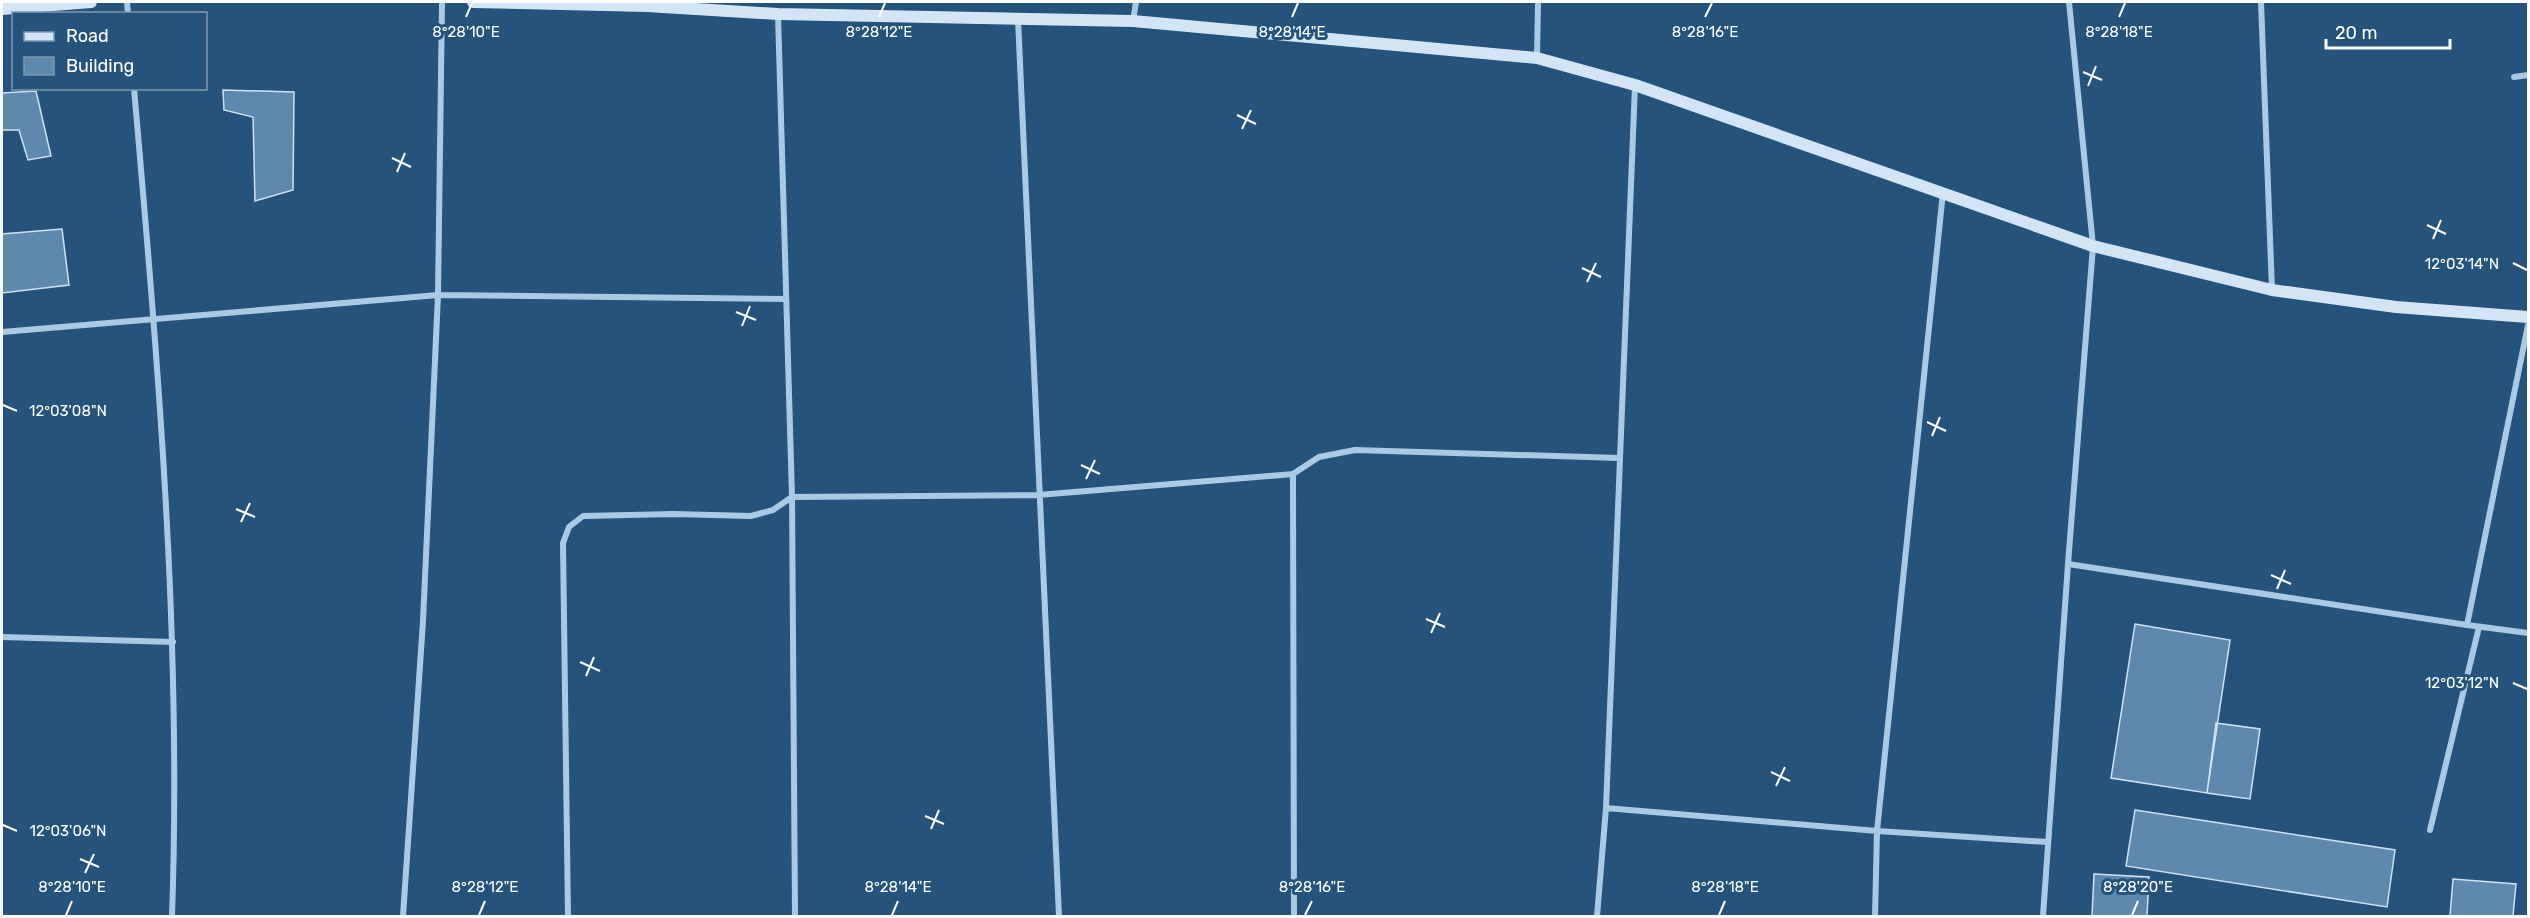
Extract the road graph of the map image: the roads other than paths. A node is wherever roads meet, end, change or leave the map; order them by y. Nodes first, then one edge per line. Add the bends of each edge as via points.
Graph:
1 (91, 2) edge
2 (442, 2) edge
3 (473, 2) edge
4 (1136, 2) edge
5 (1538, 2) edge
6 (2069, 2) edge
7 (2260, 2) edge
8 (58, 3) edge
9 (647, 4) edge
10 (2, 9) edge
11 (778, 14) junction
12 (1018, 19) junction
13 (1133, 21) junction
14 (1537, 58) junction
15 (2529, 75) edge
16 (2514, 77) dead end
17 (1635, 85) junction
18 (134, 90) edge
19 (1943, 192) junction
20 (2093, 246) junction
21 (2272, 290) junction
22 (438, 295) junction
23 (786, 299) junction
24 (2529, 317) edge
25 (154, 318) junction
26 (2529, 325) edge
27 (2, 332) edge
28 (1619, 458) junction
29 (1293, 474) junction
30 (1038, 495) junction
31 (792, 497) junction
32 (2068, 564) junction
33 (2467, 625) junction
34 (2479, 627) junction
35 (2529, 633) edge
36 (2, 637) edge
37 (173, 642) junction
38 (1606, 808) junction
39 (2430, 830) dead end
40 (1877, 831) junction
41 (2048, 842) junction
42 (172, 916) edge
43 (404, 916) edge
44 (568, 916) edge
45 (795, 916) edge
46 (1059, 916) edge
47 (1294, 916) edge
48 (1597, 916) edge
49 (1875, 916) edge
50 (2043, 916) edge

1 - 8 street
2 - 22 street
3 - 9 street
4 - 13 street
5 - 14 street
6 - 20 street
7 - 21 street
8 - 10 street
9 - 11 street
11 - 12 street
11 - 23 street
12 - 13 street
12 - 30 street
13 - 14 street
14 - 17 street
15 - 16 street
17 - 19 street
17 - 28 street
18 - 25 street
19 - 20 street
19 - 40 street
20 - 21 street
20 - 32 street
21 - 24 street via 2396,307
22 - 23 street
22 - 25 street
22 - 43 street
23 - 31 street
25 - 27 street
25 - 37 street
26 - 33 street
28 - 29 street via 1355,450 1319,457
28 - 38 street
29 - 30 street
29 - 47 street
30 - 31 street
30 - 46 street
31 - 44 street via 773,510 751,516 583,516 569,527 563,543
31 - 45 street
32 - 33 street
32 - 41 street
33 - 34 street
34 - 35 street
34 - 39 street
36 - 37 street
37 - 42 street
38 - 40 street
38 - 48 street
40 - 41 street
40 - 49 street
41 - 50 street

